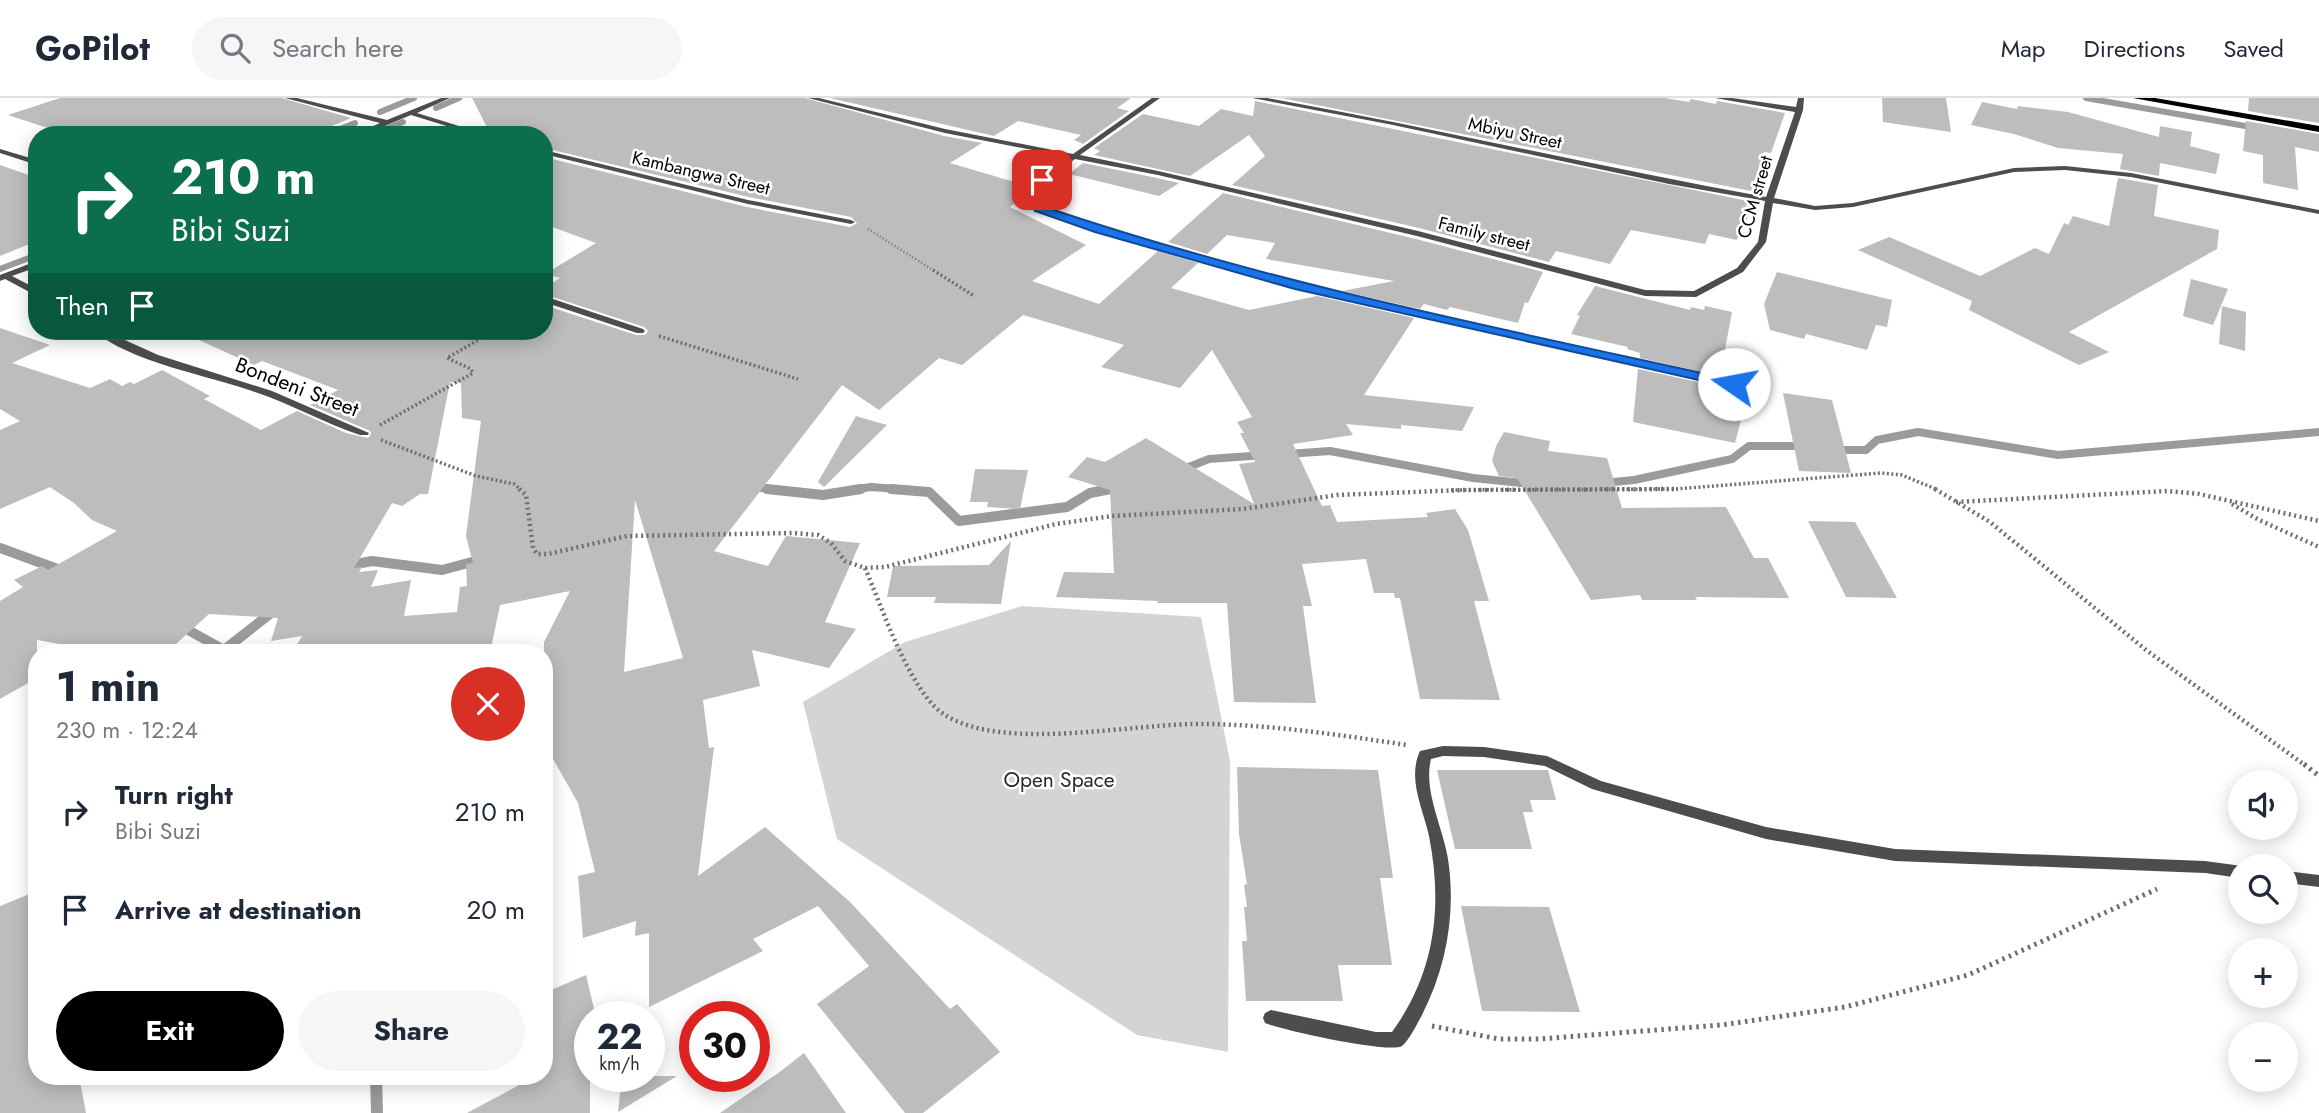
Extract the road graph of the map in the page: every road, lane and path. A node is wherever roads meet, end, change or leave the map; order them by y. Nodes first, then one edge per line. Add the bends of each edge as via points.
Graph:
1 (288, 98) edge
2 (447, 98) edge
3 (811, 98) edge
4 (1157, 98) edge
5 (1255, 98) edge
6 (1718, 98) edge
7 (1801, 98) edge
8 (2138, 98) edge
9 (1799, 110) junction
10 (411, 113) junction
11 (386, 122) junction
12 (377, 126) edge
13 (455, 126) edge
14 (2319, 129) edge
15 (0, 151) edge
16 (553, 154) edge
17 (1073, 156) junction
18 (28, 160) edge
19 (1769, 201) junction
20 (2319, 212) edge
21 (851, 222) joint
22 (28, 267) edge
23 (3, 277) edge
24 (1713, 286) joint
25 (28, 289) edge
26 (974, 296) dead end
27 (553, 302) edge
28 (640, 331) joint
29 (119, 340) edge
30 (478, 340) edge
31 (798, 379) dead end
32 (1759, 390) dead end
33 (364, 433) junction
34 (2226, 501) junction
35 (1956, 502) junction
36 (2319, 521) edge
37 (2319, 547) edge
38 (865, 568) junction
39 (1443, 751) junction
40 (2319, 776) edge
41 (2228, 870) edge
42 (2298, 878) edge
43 (2319, 881) edge
44 (2167, 884) dead end
45 (1270, 1018) dead end
46 (1410, 1023) junction

1 - 11 street
2 - 10 street
3 - 17 street
4 - 17 street
5 - 19 street, Mbiyu Street
6 - 9 street
7 - 9 street, CCM street
8 - 14 main road
9 - 19 street, CCM street
10 - 11 street
10 - 13 street
11 - 12 street
15 - 18 street
16 - 21 street, Kambangwa Street
17 - 24 street, Family street via 1418,234 1645,293 1696,294
17 - 32 street via 1029,194 1038,209 1299,287
19 - 20 street, Mbiyu Street via 1815,208 1853,205 2014,170 2065,168 2131,175
19 - 24 street, CCM street via 1762,242 1740,270
21 - 26 path via 886,238
22 - 23 street
23 - 25 street
27 - 28 street
28 - 31 path
29 - 33 street, Bondeni Street via 173,365 257,389
30 - 33 path via 447,358 473,373
33 - 38 path via 476,476 514,484 526,495 537,554 626,536 793,533 818,536 831,543 845,561
34 - 35 path via 2199,494 2132,490
34 - 36 path
34 - 37 path
35 - 38 path via 1902,475 1884,472 1675,489 1337,495 1243,509 1101,517
35 - 40 path via 1994,525 2121,631
38 - 39 path via 919,687 945,715 988,731 1043,733 1175,724 1297,728
39 - 41 street via 1547,761 1597,785 1766,833 1895,855
39 - 46 street via 1425,755 1421,778 1444,887 1439,948
42 - 43 street
44 - 46 path via 1968,975 1845,1007 1721,1026 1539,1039 1499,1038
45 - 46 street via 1376,1040 1396,1040

